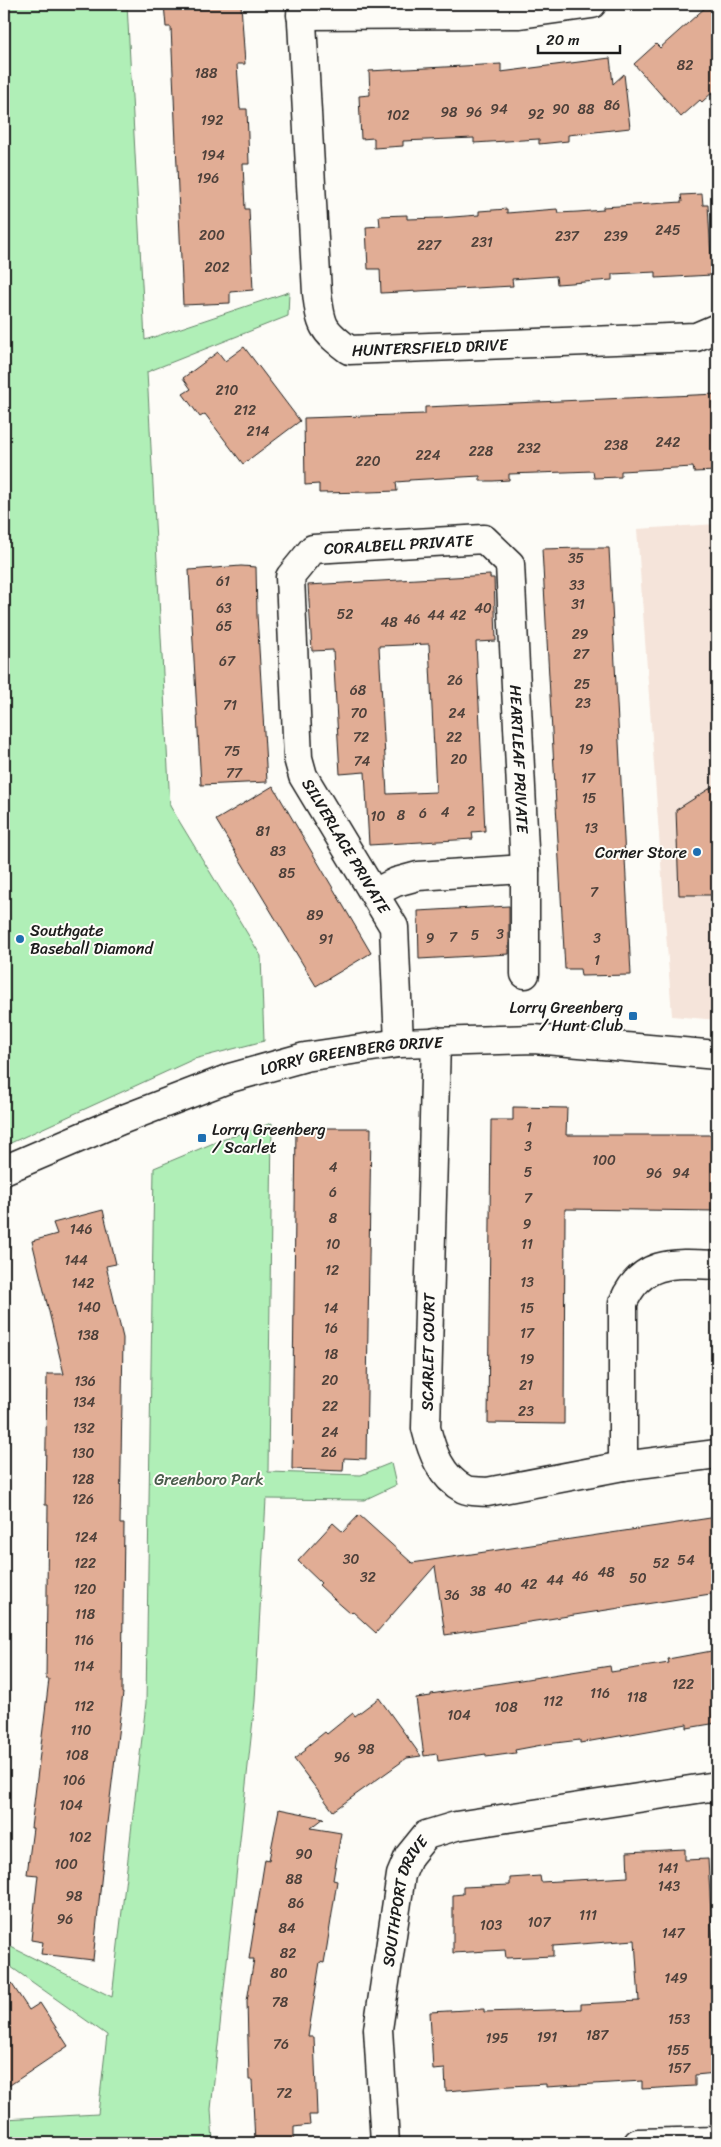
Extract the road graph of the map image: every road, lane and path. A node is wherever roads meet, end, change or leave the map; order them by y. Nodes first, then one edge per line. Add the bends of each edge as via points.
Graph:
1 (592, 4) edge
2 (301, 9) edge
3 (717, 328) edge
4 (496, 552) joint
5 (301, 563) joint
6 (525, 869) junction
7 (374, 893) junction
8 (525, 974) dead end
9 (436, 1041) junction
10 (399, 1043) junction
11 (717, 1055) edge
12 (4, 1170) edge
13 (717, 1265) edge
14 (717, 1454) edge
15 (623, 1466) junction
16 (717, 1790) edge
17 (717, 2141) edge
18 (385, 2143) edge
19 (638, 2143) edge

1 - 2 street via 520,14
2 - 3 street, HUNTERSFIELD DRIVE via 320,316 329,335 348,350 696,337
4 - 5 street, CORALBELL PRIVATE via 484,539 313,549
4 - 6 street, HEARTLEAF PRIVATE via 510,564
5 - 7 street, SILVERLACE PRIVATE via 290,577 298,758 304,776
6 - 7 street via 418,876
6 - 8 street, HEARTLEAF PRIVATE
7 - 10 street, SILVERLACE PRIVATE via 394,927
9 - 10 street, LORRY GREENBERG DRIVE
9 - 11 street, LORRY GREENBERG DRIVE via 534,1039
9 - 15 street, SCARLET COURT via 426,1428 432,1450 445,1475 465,1490 487,1492
10 - 12 street, LORRY GREENBERG DRIVE via 305,1057 238,1075
13 - 15 street via 655,1268 629,1288 623,1303
14 - 15 street, SCARLET COURT
16 - 18 street, SOUTHPORT DRIVE via 710,1788 501,1819 456,1826 426,1835 409,1856 401,1875 378,2028
17 - 19 street

